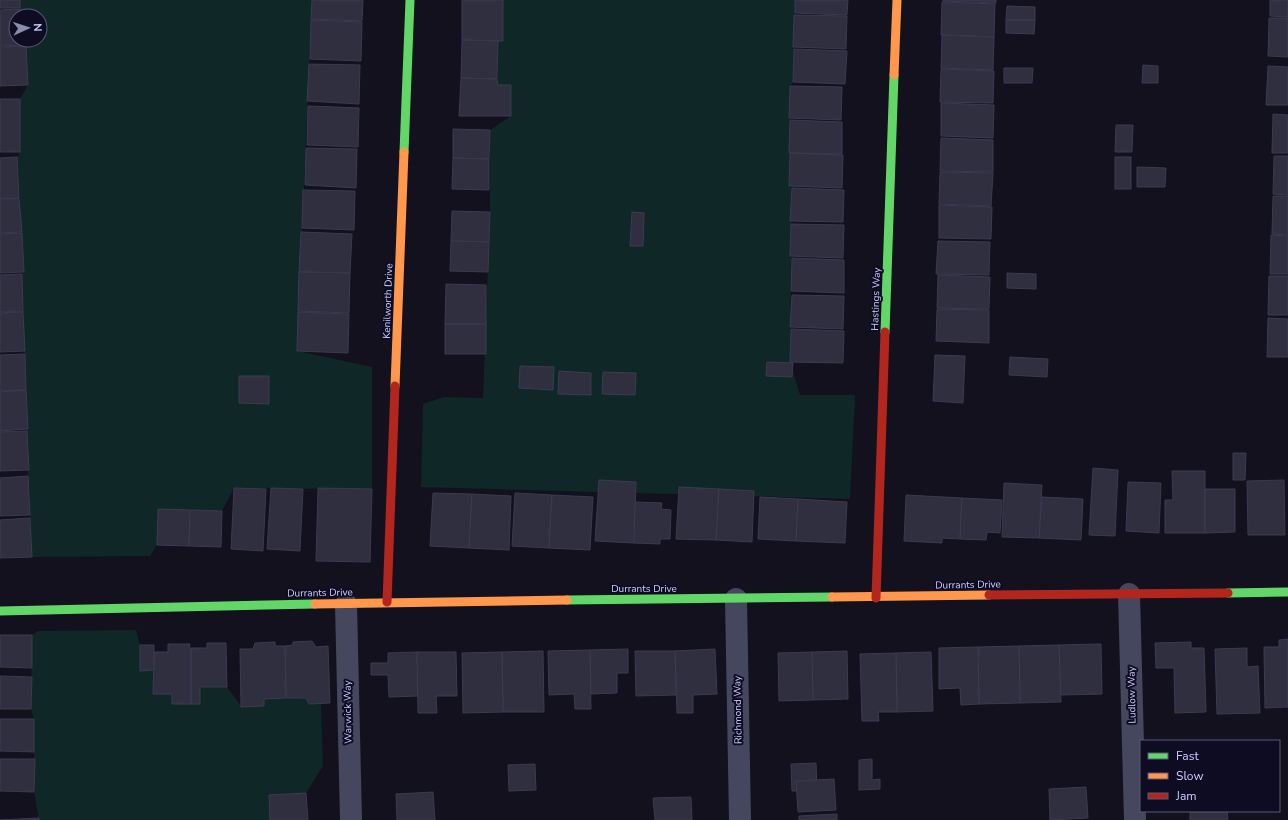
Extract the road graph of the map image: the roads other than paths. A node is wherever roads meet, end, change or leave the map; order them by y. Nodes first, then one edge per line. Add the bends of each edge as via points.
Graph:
1 (410, 0) edge
2 (897, 0) edge
3 (1288, 592) edge
4 (1129, 594) junction
5 (876, 598) junction
6 (736, 599) junction
7 (387, 602) junction
8 (346, 604) junction
9 (0, 611) edge
10 (351, 820) edge
11 (740, 820) edge
12 (1135, 820) edge

1 - 7 street, Kenilworth Drive
2 - 5 street, Hastings Way
3 - 4 street, Durrants Drive
4 - 5 street, Durrants Drive
4 - 12 street, Ludlow Way
5 - 6 street, Durrants Drive
6 - 7 street, Durrants Drive
6 - 11 street, Richmond Way
7 - 8 street, Durrants Drive
8 - 9 street, Durrants Drive
8 - 10 street, Warwick Way

